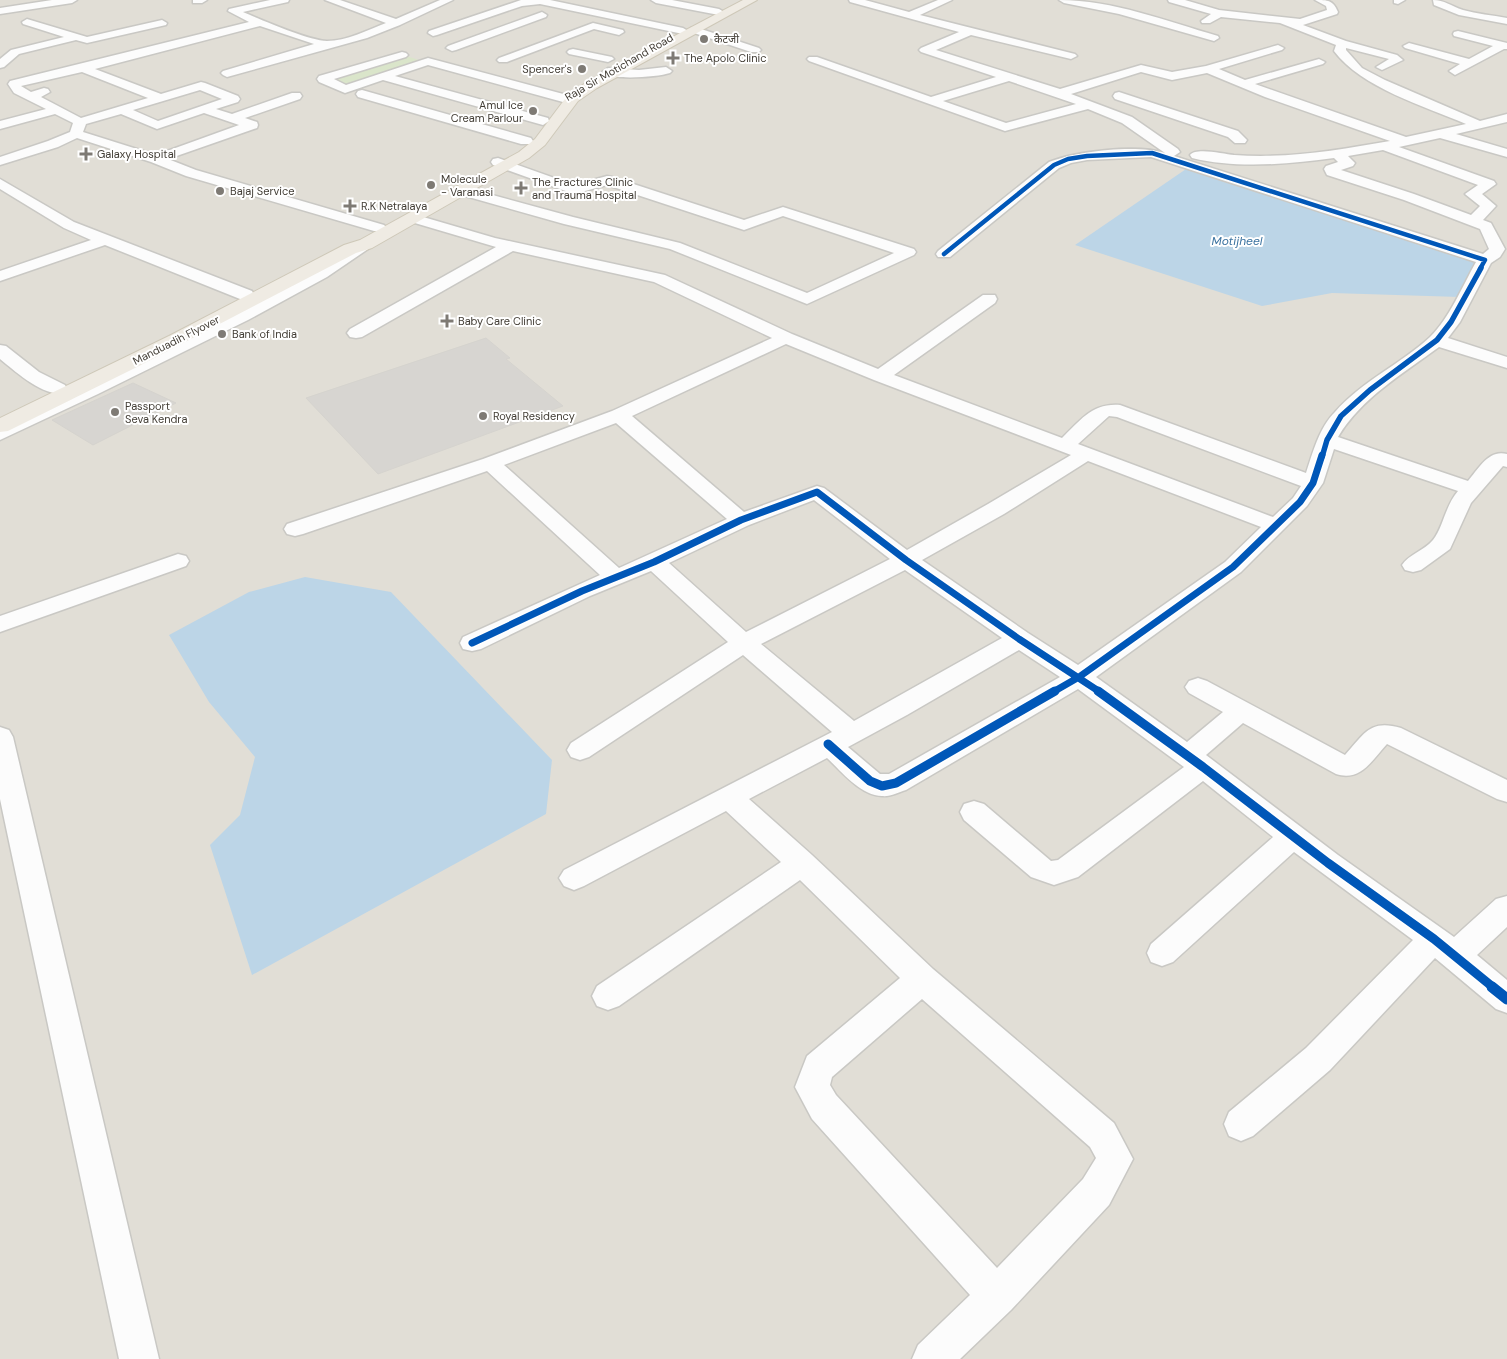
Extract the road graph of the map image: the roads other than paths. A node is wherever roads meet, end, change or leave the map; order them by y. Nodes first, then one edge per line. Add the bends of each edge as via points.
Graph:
1 (18, 0) edge
2 (72, 0) edge
3 (284, 0) edge
4 (330, 0) edge
5 (448, 0) edge
6 (656, 0) edge
7 (741, 0) edge
8 (751, 0) edge
9 (858, 0) edge
10 (947, 0) edge
11 (1064, 0) edge
12 (1173, 0) edge
13 (1320, 0) edge
14 (1438, 0) edge
15 (0, 3) edge
16 (718, 6) edge
17 (0, 10) edge
18 (1217, 12) junction
19 (542, 15) dead end
20 (909, 16) junction
21 (1507, 21) edge
22 (27, 22) dead end
23 (1285, 22) junction
24 (162, 23) dead end
25 (260, 23) junction
26 (396, 24) junction
27 (1177, 26) junction
28 (500, 30) junction
29 (689, 30) junction
30 (433, 32) dead end
31 (970, 32) junction
32 (517, 34) dead end
33 (1458, 34) dead end
34 (632, 35) dead end
35 (75, 37) junction
36 (534, 38) dead end
37 (1214, 38) dead end
38 (551, 42) junction
39 (1342, 43) junction
40 (327, 44) junction
41 (594, 44) dead end
42 (1408, 46) dead end
43 (1505, 46) edge
44 (452, 48) dead end
45 (1278, 48) dead end
46 (755, 50) dead end
47 (1072, 56) dead end
48 (1242, 58) junction
49 (504, 60) dead end
50 (813, 60) dead end
51 (428, 61) junction
52 (1319, 62) dead end
53 (1470, 63) junction
54 (0, 65) edge
55 (1382, 67) dead end
56 (83, 68) junction
57 (611, 68) junction
58 (1208, 69) junction
59 (666, 71) dead end
60 (1284, 71) junction
61 (0, 73) edge
62 (227, 73) dead end
63 (517, 73) dead end
64 (1449, 75) dead end
65 (383, 76) junction
66 (105, 77) junction
67 (1008, 78) junction
68 (499, 80) junction
69 (86, 82) dead end
70 (14, 84) junction
71 (1244, 84) junction
72 (58, 89) dead end
73 (1060, 93) junction
74 (362, 94) dead end
75 (30, 96) junction
76 (296, 96) dead end
77 (1119, 96) dead end
78 (160, 98) junction
79 (460, 98) junction
80 (564, 98) junction
81 (933, 100) junction
82 (1088, 104) junction
83 (57, 110) junction
84 (122, 110) junction
85 (204, 110) junction
86 (422, 111) junction
87 (1182, 116) junction
88 (234, 118) junction
89 (1507, 118) edge
90 (543, 121) junction
91 (0, 125) edge
92 (1479, 125) junction
93 (1137, 127) junction
94 (78, 128) junction
95 (164, 128) dead end
96 (146, 134) dead end
97 (1439, 134) junction
98 (128, 139) dead end
99 (1240, 140) dead end
100 (526, 141) junction
101 (1406, 142) junction
102 (109, 145) junction
103 (1384, 146) junction
104 (1173, 152) junction
105 (1152, 153) junction
106 (1507, 153) edge
107 (1337, 154) junction
108 (156, 159) junction
109 (0, 161) edge
110 (503, 164) junction
111 (1450, 170) junction
112 (1258, 177) dead end
113 (1427, 177) dead end
114 (1356, 180) junction
115 (0, 182) edge
116 (1339, 187) dead end
117 (463, 190) junction
118 (1317, 192) dead end
119 (413, 218) junction
120 (1474, 221) junction
121 (379, 228) junction
122 (105, 240) junction
123 (510, 246) junction
124 (351, 248) junction
125 (944, 254) dead end
126 (1485, 260) junction
127 (0, 276) edge
128 (246, 295) junction
129 (989, 299) dead end
130 (356, 333) dead end
131 (786, 338) junction
132 (1437, 340) junction
133 (0, 350) edge
134 (1507, 363) edge
135 (880, 376) junction
136 (58, 389) junction
137 (619, 415) junction
138 (0, 418) edge
139 (0, 426) edge
140 (0, 434) edge
141 (1327, 440) junction
142 (1064, 446) junction
143 (1086, 454) junction
144 (1507, 461) edge
145 (490, 463) junction
146 (1313, 483) junction
147 (1472, 489) junction
148 (740, 520) junction
149 (1275, 525) junction
150 (295, 529) dead end
151 (906, 560) junction
152 (178, 562) dead end
153 (654, 562) junction
154 (1413, 565) dead end
155 (615, 577) junction
156 (0, 624) edge
157 (1019, 639) junction
158 (472, 643) dead end
159 (744, 643) junction
160 (1078, 677) junction
161 (1198, 686) dead end
162 (1241, 710) junction
163 (0, 737) edge
164 (839, 739) junction
165 (580, 750) dead end
166 (1196, 762) junction
167 (1507, 792) edge
168 (730, 798) junction
169 (974, 812) dead end
170 (1293, 836) junction
171 (802, 864) junction
172 (574, 878) dead end
173 (1507, 908) edge
174 (1445, 947) junction
175 (1162, 953) dead end
176 (922, 979) junction
177 (608, 996) dead end
178 (1507, 999) edge
179 (1241, 1124) dead end
180 (997, 1296) junction
181 (139, 1359) edge
182 (932, 1359) edge

1 - 15 street
2 - 17 street
3 - 25 street via 233,11
4 - 26 street
5 - 26 street
6 - 16 street via 699,9
7 - 16 main road, Raja Sir Motichand Road
8 - 29 main road
9 - 20 street
10 - 20 street
11 - 27 street
12 - 18 street
13 - 23 street via 1330,4 1333,12 1300,22
14 - 21 street via 1441,5 1452,9
16 - 29 main road, Raja Sir Motichand Road
18 - 23 street
18 - 27 street via 1217,16 1206,21
19 - 28 street
20 - 31 street
22 - 35 street
23 - 39 street
24 - 35 street via 93,39
25 - 40 street
25 - 56 street
26 - 40 street
27 - 37 street
28 - 32 street
28 - 44 street
29 - 30 street via 540,1 521,3
29 - 46 street
29 - 57 main road
29 - 57 main road, Raja Sir Motichand Road via 656,41
31 - 47 street
31 - 67 street via 925,50
33 - 43 street
34 - 38 street via 593,26
35 - 54 street via 15,52
36 - 38 street
38 - 49 street
39 - 55 street via 1397,60
39 - 92 street via 1340,51 1358,70 1391,88
40 - 62 street
41 - 57 street via 568,54
42 - 53 street
43 - 53 street
45 - 48 street
48 - 58 street
48 - 60 street
50 - 81 street
51 - 65 street
51 - 65 street via 406,54 323,79 345,89
51 - 68 street
52 - 60 street
53 - 64 street
56 - 66 street
56 - 70 street
57 - 59 street via 639,74
57 - 80 main road, Raja Sir Motichand Road
57 - 110 main road via 573,98 540,142
58 - 71 street
58 - 73 street via 1172,76 1141,68
60 - 71 street
61 - 70 street
63 - 68 street
65 - 79 street
66 - 69 street
66 - 78 street
67 - 73 street
67 - 81 street
68 - 80 street
70 - 75 street
71 - 101 street
72 - 75 street
73 - 82 street
74 - 86 street
75 - 83 street
76 - 88 street
77 - 87 street
78 - 84 street
78 - 85 street via 201,86 234,99
79 - 86 street
79 - 90 street
80 - 90 main road, Raja Sir Motichand Road
81 - 82 street via 1005,127
82 - 93 street
83 - 91 street
83 - 94 street
84 - 85 street via 157,125
84 - 94 street
85 - 88 street
86 - 100 street
87 - 93 street
87 - 99 street via 1233,134
88 - 108 street via 252,125
89 - 92 street
90 - 100 main road, Raja Sir Motichand Road
92 - 97 street
93 - 104 street
94 - 102 street
94 - 109 street via 53,144
95 - 96 street
97 - 101 street
97 - 106 street
98 - 102 street
100 - 110 main road, Raja Sir Motichand Road
101 - 103 street
102 - 108 street
103 - 107 street
103 - 111 street
104 - 105 street
104 - 107 street via 1222,160
105 - 125 street via 1087,156 1054,165
105 - 126 street
107 - 114 street via 1348,163 1331,171
108 - 121 street via 192,173
110 - 117 main road
110 - 117 street via 574,190 607,180 744,225 783,211 908,252 807,299 675,246 569,221
110 - 121 main road, Raja Sir Motichand Road
111 - 113 street
111 - 120 street via 1489,184 1472,194 1493,212
112 - 118 street
114 - 116 street
114 - 120 street
115 - 122 street via 69,225
117 - 119 main road
119 - 123 street
119 - 124 main road
120 - 126 street via 1489,229 1497,249
121 - 124 main road, Raja Sir Motichand Road
122 - 127 street
122 - 128 street
123 - 130 street
123 - 131 street via 659,278
124 - 128 street via 334,249
124 - 139 main road, Manduadih Flyover via 258,299
124 - 140 street via 351,256 252,311
126 - 132 street via 1451,322
128 - 136 street
129 - 135 street
131 - 135 street
131 - 137 street
132 - 134 street
132 - 141 street via 1341,416
133 - 136 street via 33,376
135 - 142 street
136 - 138 street
137 - 145 street
137 - 148 street
141 - 146 street
141 - 147 street
142 - 143 street
142 - 146 street via 1100,413 1120,411
143 - 149 street
143 - 151 street
144 - 147 street via 1499,458
145 - 150 street
145 - 155 street
146 - 149 street via 1300,502
147 - 154 street via 1461,501 1442,544
148 - 151 street via 817,492
148 - 153 street
149 - 160 street via 1233,566
151 - 157 street
151 - 159 street
152 - 156 street
153 - 155 street
153 - 159 street
155 - 158 street
157 - 160 street
157 - 164 street
159 - 164 street
159 - 165 street
160 - 164 street via 896,783 882,786 870,781
160 - 166 street
161 - 162 street
162 - 166 street
162 - 167 street via 1346,767 1351,766 1384,733
163 - 181 street
164 - 168 street
166 - 169 street via 1068,868 1056,874 1041,869
166 - 170 street
168 - 171 street
168 - 172 street
170 - 174 street
170 - 175 street
171 - 176 street
171 - 177 street
173 - 174 street
174 - 178 street
174 - 179 street
176 - 180 street via 819,1067 812,1087 824,1107
176 - 180 street via 1102,1135 1115,1159 1096,1192
180 - 182 street

